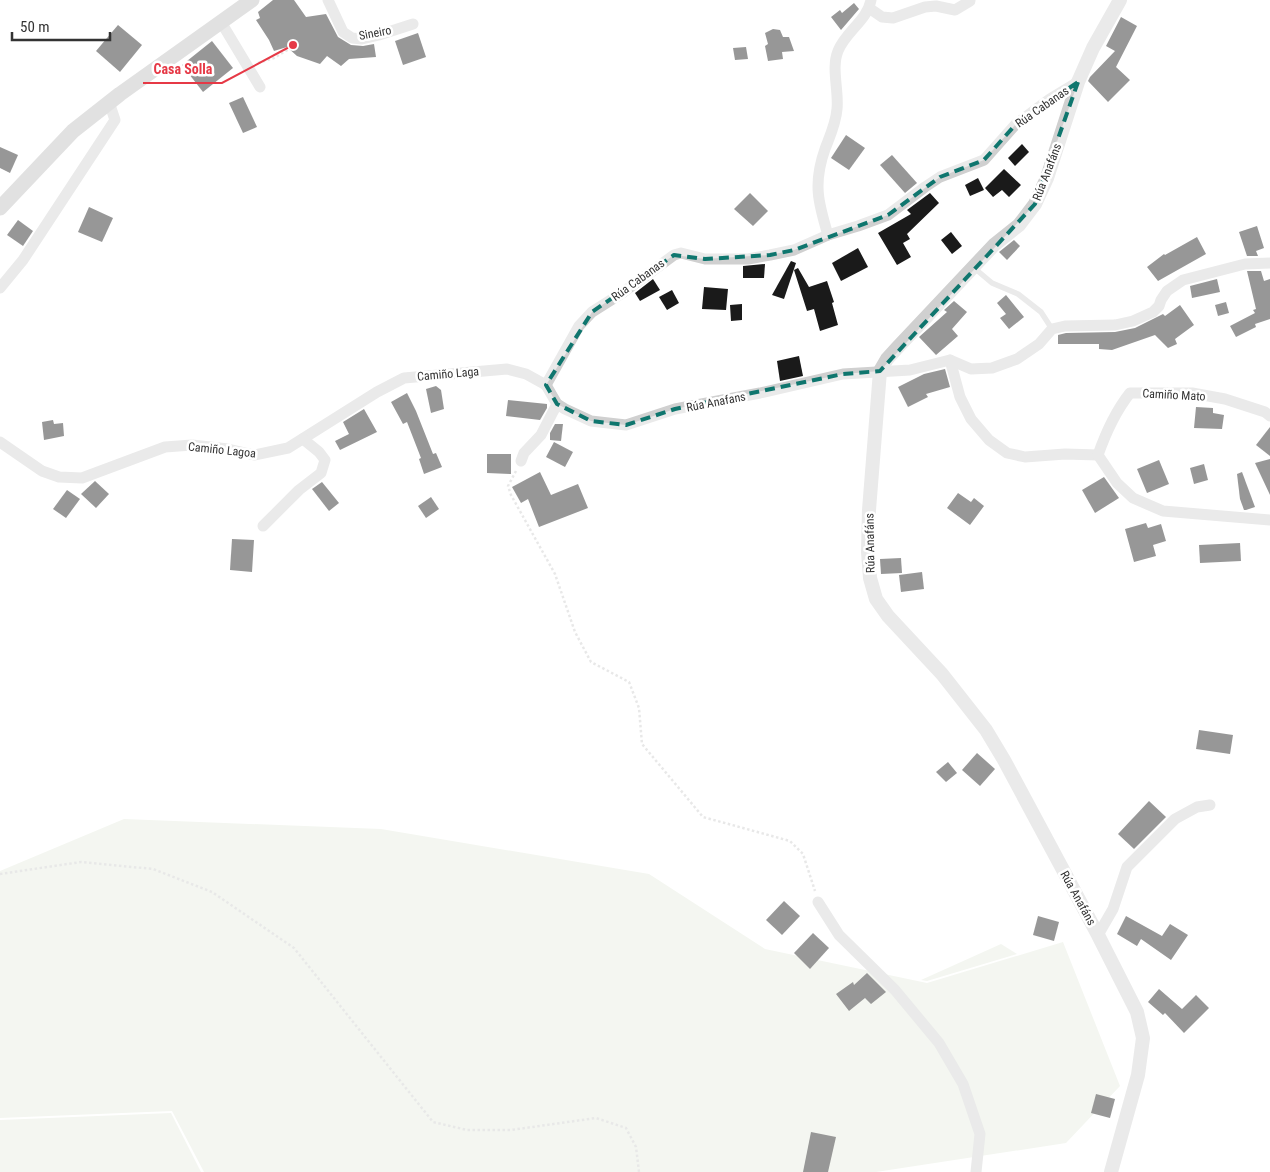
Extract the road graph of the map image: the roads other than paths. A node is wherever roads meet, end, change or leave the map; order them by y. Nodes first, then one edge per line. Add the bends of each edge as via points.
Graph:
1 (252, 0) edge
2 (328, 0) edge
3 (970, 0) edge
4 (1120, 0) edge
5 (870, 4) edge
6 (221, 22) junction
7 (413, 24) dead end
8 (1078, 82) junction
9 (260, 87) dead end
10 (109, 102) junction
11 (0, 208) edge
12 (828, 236) junction
13 (1270, 263) edge
14 (974, 267) junction
15 (0, 288) edge
16 (1052, 329) junction
17 (950, 360) junction
18 (880, 371) junction
19 (546, 385) junction
20 (557, 404) junction
21 (1270, 416) edge
22 (303, 439) junction
23 (0, 442) edge
24 (1098, 455) junction
25 (521, 461) road end
26 (1270, 520) edge
27 (263, 526) dead end
28 (1210, 805) dead end
29 (818, 902) road end
30 (1098, 935) junction
31 (976, 1172) edge
32 (1111, 1172) edge

1 - 6 main road
2 - 7 street, Sineiro via 343,32 352,38 379,35
3 - 5 street via 955,10 925,7 893,18 882,17
4 - 8 street, Rúa Anafáns
5 - 12 street via 865,16 837,52 838,109 819,169 818,202
6 - 9 street
6 - 10 main road
8 - 12 street, Rúa Cabanas via 1016,124 984,160 940,177 888,215
8 - 14 street, Rúa Anafáns via 1047,178 1035,204
10 - 11 main road via 73,131
10 - 15 street via 115,120 23,260
12 - 19 street, Rúa Cabanas via 794,250 748,259 674,255 592,312 579,326
13 - 16 street via 1246,264 1183,280 1167,291 1153,312 1134,321
14 - 16 lane via 992,283 1018,294 1041,312
14 - 18 street, Rúa Anafáns via 887,359
16 - 17 street via 1025,354 992,368 971,369
17 - 18 street, Rúa Anafans via 910,370
17 - 24 street via 960,397 971,419 989,440 1007,453 1025,457
18 - 20 street, Rúa Anafans via 843,374 760,394 675,409 626,425 591,421
18 - 30 street, Rúa Anafáns via 868,552 876,599 986,730
19 - 20 street
19 - 22 street, Camiño Laga via 526,374 507,369 404,378
20 - 25 street via 542,435
21 - 24 street, Camiño Mato via 1225,399 1192,393 1130,393 1108,428
22 - 23 street, Camiño Lagoa via 288,448 254,456 192,445 165,447 82,478 59,477 42,470
22 - 27 street via 325,460 321,473
24 - 26 street via 1117,483 1133,498 1163,511
28 - 30 street via 1197,807 1174,819 1127,867 1113,909
29 - 31 street via 840,935 895,990 939,1043 963,1084 980,1134
30 - 32 street, Rúa Anafáns via 1138,1012 1143,1038 1138,1075

